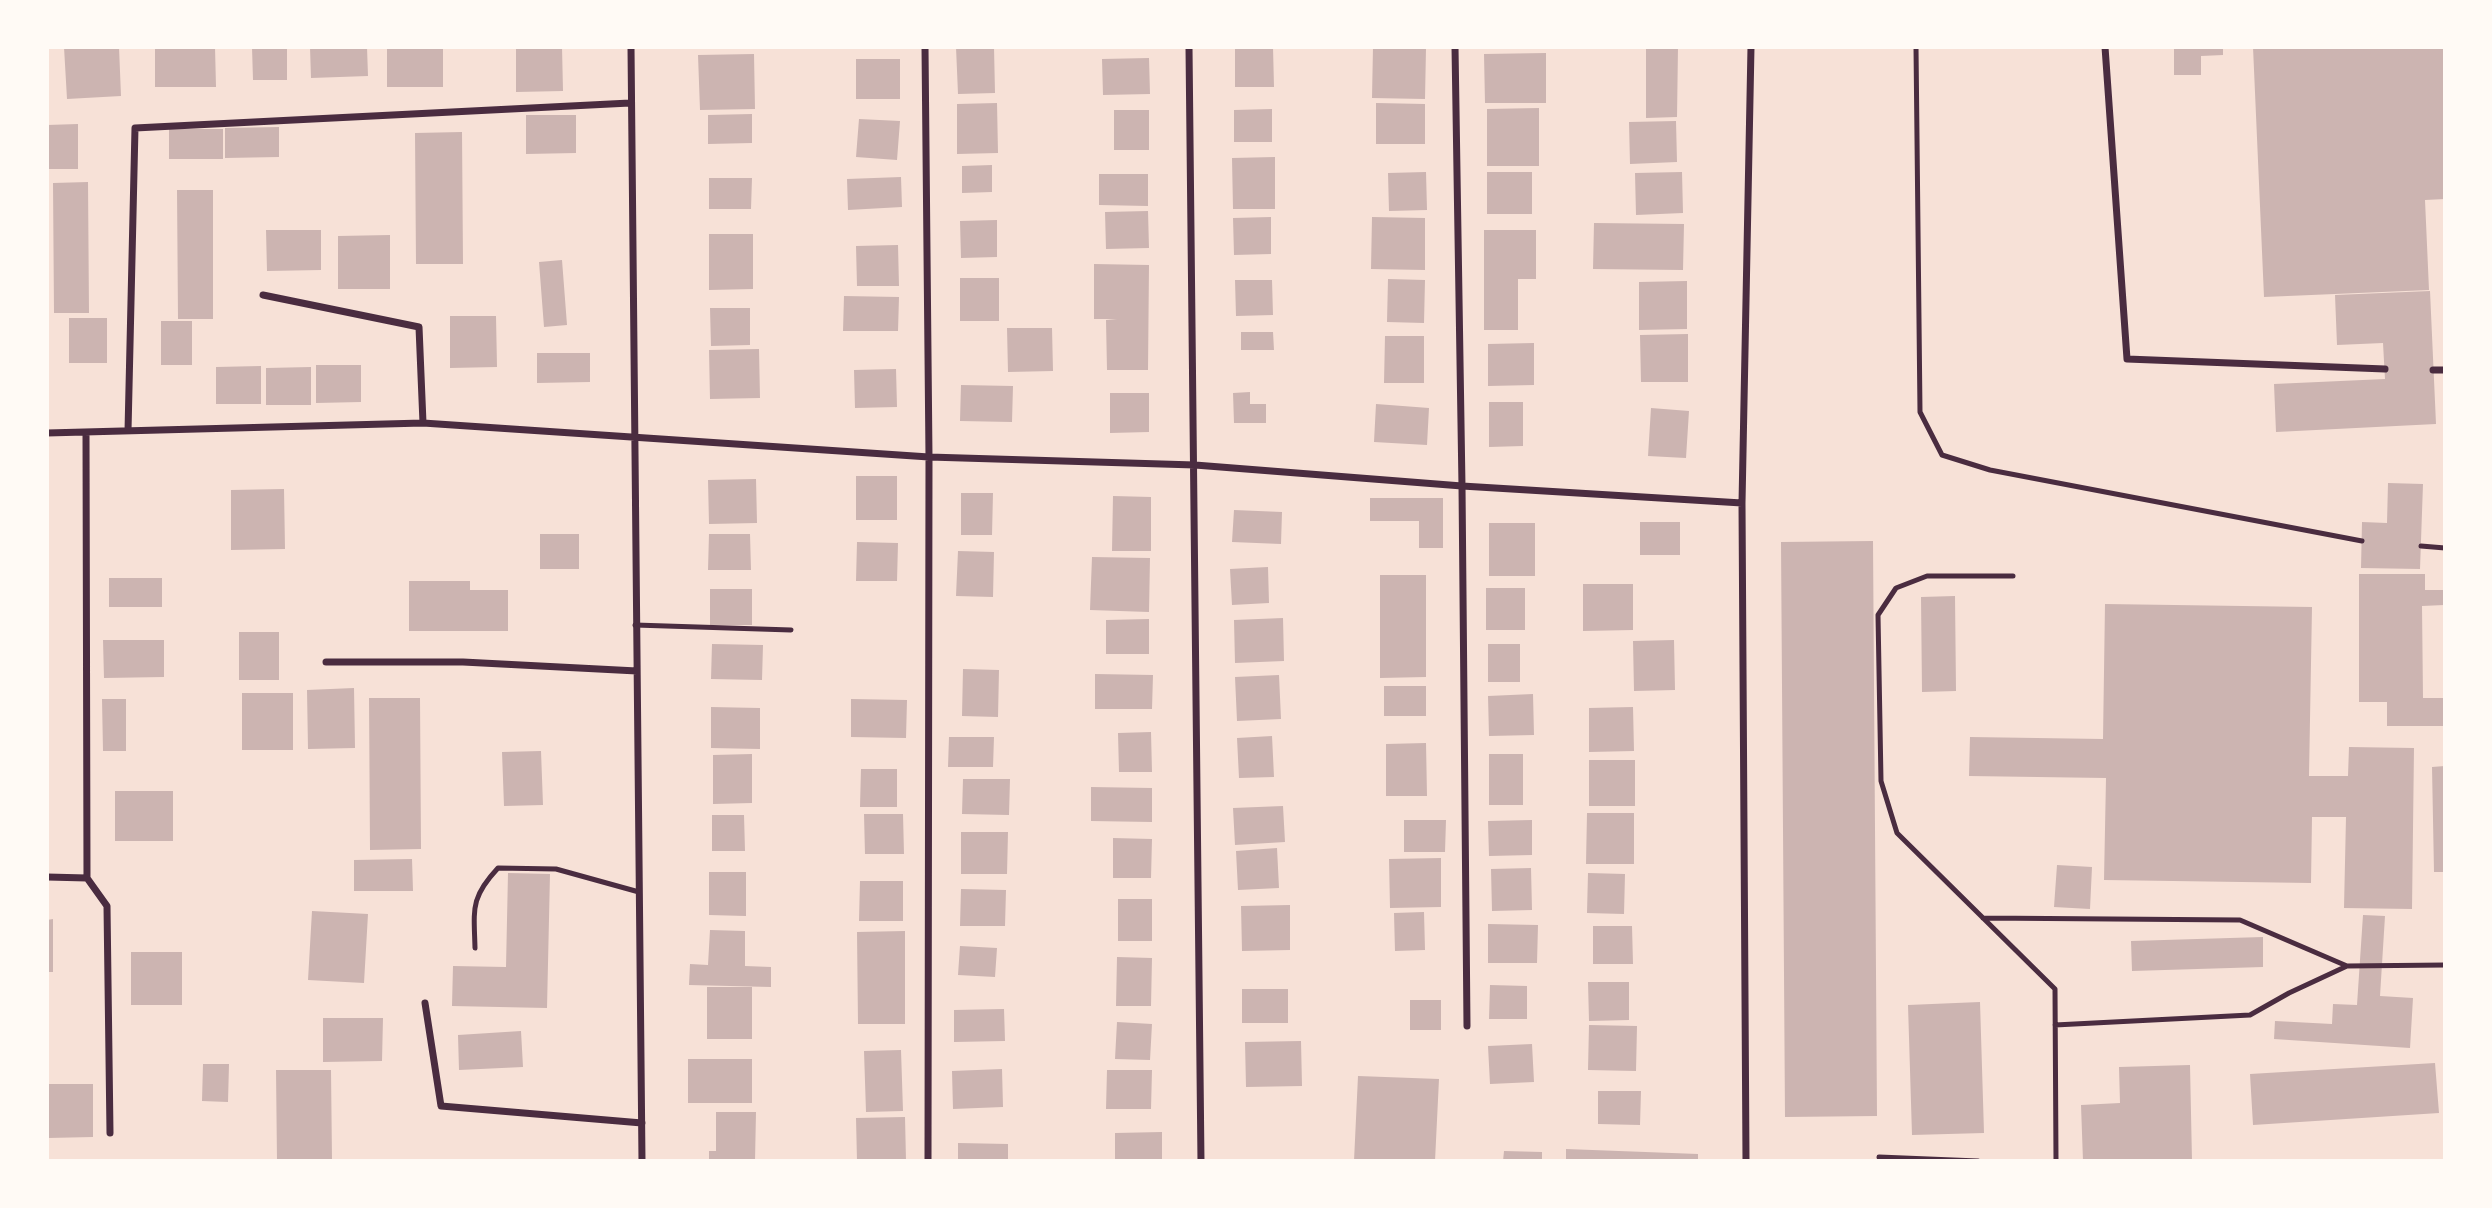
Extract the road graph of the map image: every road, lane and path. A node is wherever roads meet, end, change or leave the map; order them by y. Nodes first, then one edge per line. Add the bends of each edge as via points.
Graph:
1 (631, 47) edge
2 (925, 47) edge
3 (1189, 47) edge
4 (1455, 47) edge
5 (1751, 47) edge
6 (1916, 47) edge
7 (2105, 47) edge
8 (630, 103) junction
9 (263, 295) dead end
10 (2385, 369) dead end
11 (2433, 370) dead end
12 (2445, 370) edge
13 (423, 423) junction
14 (128, 431) junction
15 (86, 432) junction
16 (47, 433) edge
17 (636, 438) junction
18 (929, 457) junction
19 (1195, 465) junction
20 (1462, 486) junction
21 (1742, 503) junction
22 (2362, 541) dead end
23 (2421, 545) dead end
24 (2445, 548) edge
25 (2013, 576) dead end
26 (635, 625) junction
27 (791, 630) dead end
28 (326, 662) dead end
29 (637, 671) junction
30 (47, 877) edge
31 (87, 878) junction
32 (639, 892) junction
33 (1983, 918) junction
34 (475, 948) dead end
35 (2445, 965) edge
36 (2347, 966) junction
37 (425, 1003) dead end
38 (2055, 1025) junction
39 (1467, 1026) dead end
40 (642, 1123) junction
41 (110, 1133) dead end
42 (1880, 1157) dead end
43 (642, 1161) edge
44 (928, 1161) edge
45 (1201, 1161) edge
46 (1746, 1161) edge
47 (1978, 1161) edge
48 (2056, 1161) edge

1 - 8 street
2 - 18 street
3 - 19 street
4 - 20 street
5 - 21 street
6 - 22 lane via 1920,412 1942,455 1990,470
7 - 10 street via 2127,359
8 - 14 street via 135,128
8 - 17 street
9 - 13 street via 419,327
11 - 12 street
13 - 14 street
13 - 17 street
14 - 15 street
15 - 16 street
15 - 31 street
17 - 18 street
17 - 26 street
18 - 19 street
18 - 44 street
19 - 20 street
19 - 45 street
20 - 21 street
20 - 39 street
21 - 46 street
23 - 24 lane
25 - 33 lane via 1927,576 1896,588 1878,615 1881,782 1897,834
26 - 27 lane
26 - 29 street
28 - 29 street via 463,662
29 - 32 street
30 - 31 street
31 - 41 street via 107,906
32 - 34 lane via 556,869 498,868 481,886 474,907
32 - 40 street
33 - 36 lane via 2240,920
33 - 38 lane via 2056,989
35 - 36 lane
36 - 38 lane via 2250,1015
37 - 40 street via 441,1106
38 - 48 lane
40 - 43 street
42 - 47 lane

